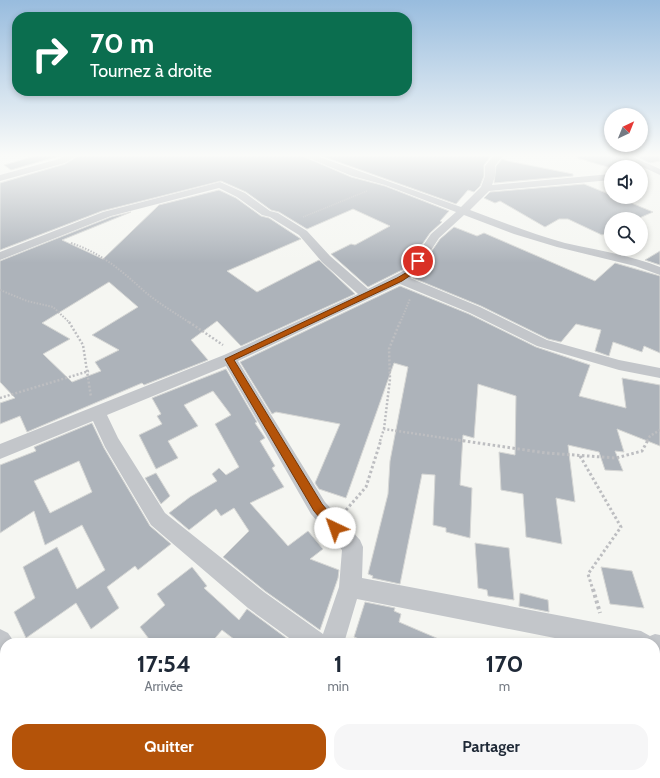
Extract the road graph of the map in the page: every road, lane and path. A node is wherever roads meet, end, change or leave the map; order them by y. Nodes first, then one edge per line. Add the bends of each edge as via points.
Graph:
1 (199, 190) edge
2 (231, 190) edge
3 (370, 190) edge
4 (408, 190) edge
5 (484, 190) edge
6 (464, 211) junction
7 (288, 223) junction
8 (49, 236) junction
9 (0, 256) edge
10 (660, 271) edge
11 (400, 279) junction
12 (416, 286) junction
13 (0, 290) edge
14 (367, 294) junction
15 (232, 358) junction
16 (89, 371) junction
17 (660, 373) edge
18 (0, 398) edge
19 (98, 413) junction
20 (384, 429) junction
21 (660, 430) edge
22 (0, 452) edge
23 (580, 456) junction
24 (318, 508) junction
25 (350, 587) junction
26 (607, 636) junction
27 (309, 638) edge
28 (334, 638) edge
29 (617, 638) edge

1 - 8 street via 107,214
2 - 7 street via 266,213
3 - 7 path
4 - 6 street
5 - 6 street
6 - 10 street via 518,232 639,263
6 - 11 street via 434,236 411,272
7 - 14 street via 303,233 326,259
8 - 9 street
8 - 15 path via 89,248 135,280 145,292 212,337
11 - 12 street
11 - 14 street
12 - 17 street via 475,310 542,343 619,365
12 - 20 path via 400,318 389,349 390,379
13 - 16 path via 27,301 53,307 68,320 83,345
14 - 15 street
15 - 19 street
15 - 24 street
16 - 18 path
16 - 19 path via 91,396
19 - 22 street
19 - 27 street via 111,442 158,519 256,600
20 - 23 path
20 - 24 path via 366,487 347,510
21 - 23 path via 650,436 642,451 616,458
23 - 26 path via 621,527 588,574
24 - 25 street via 353,547
25 - 26 street
25 - 28 street
26 - 29 street

